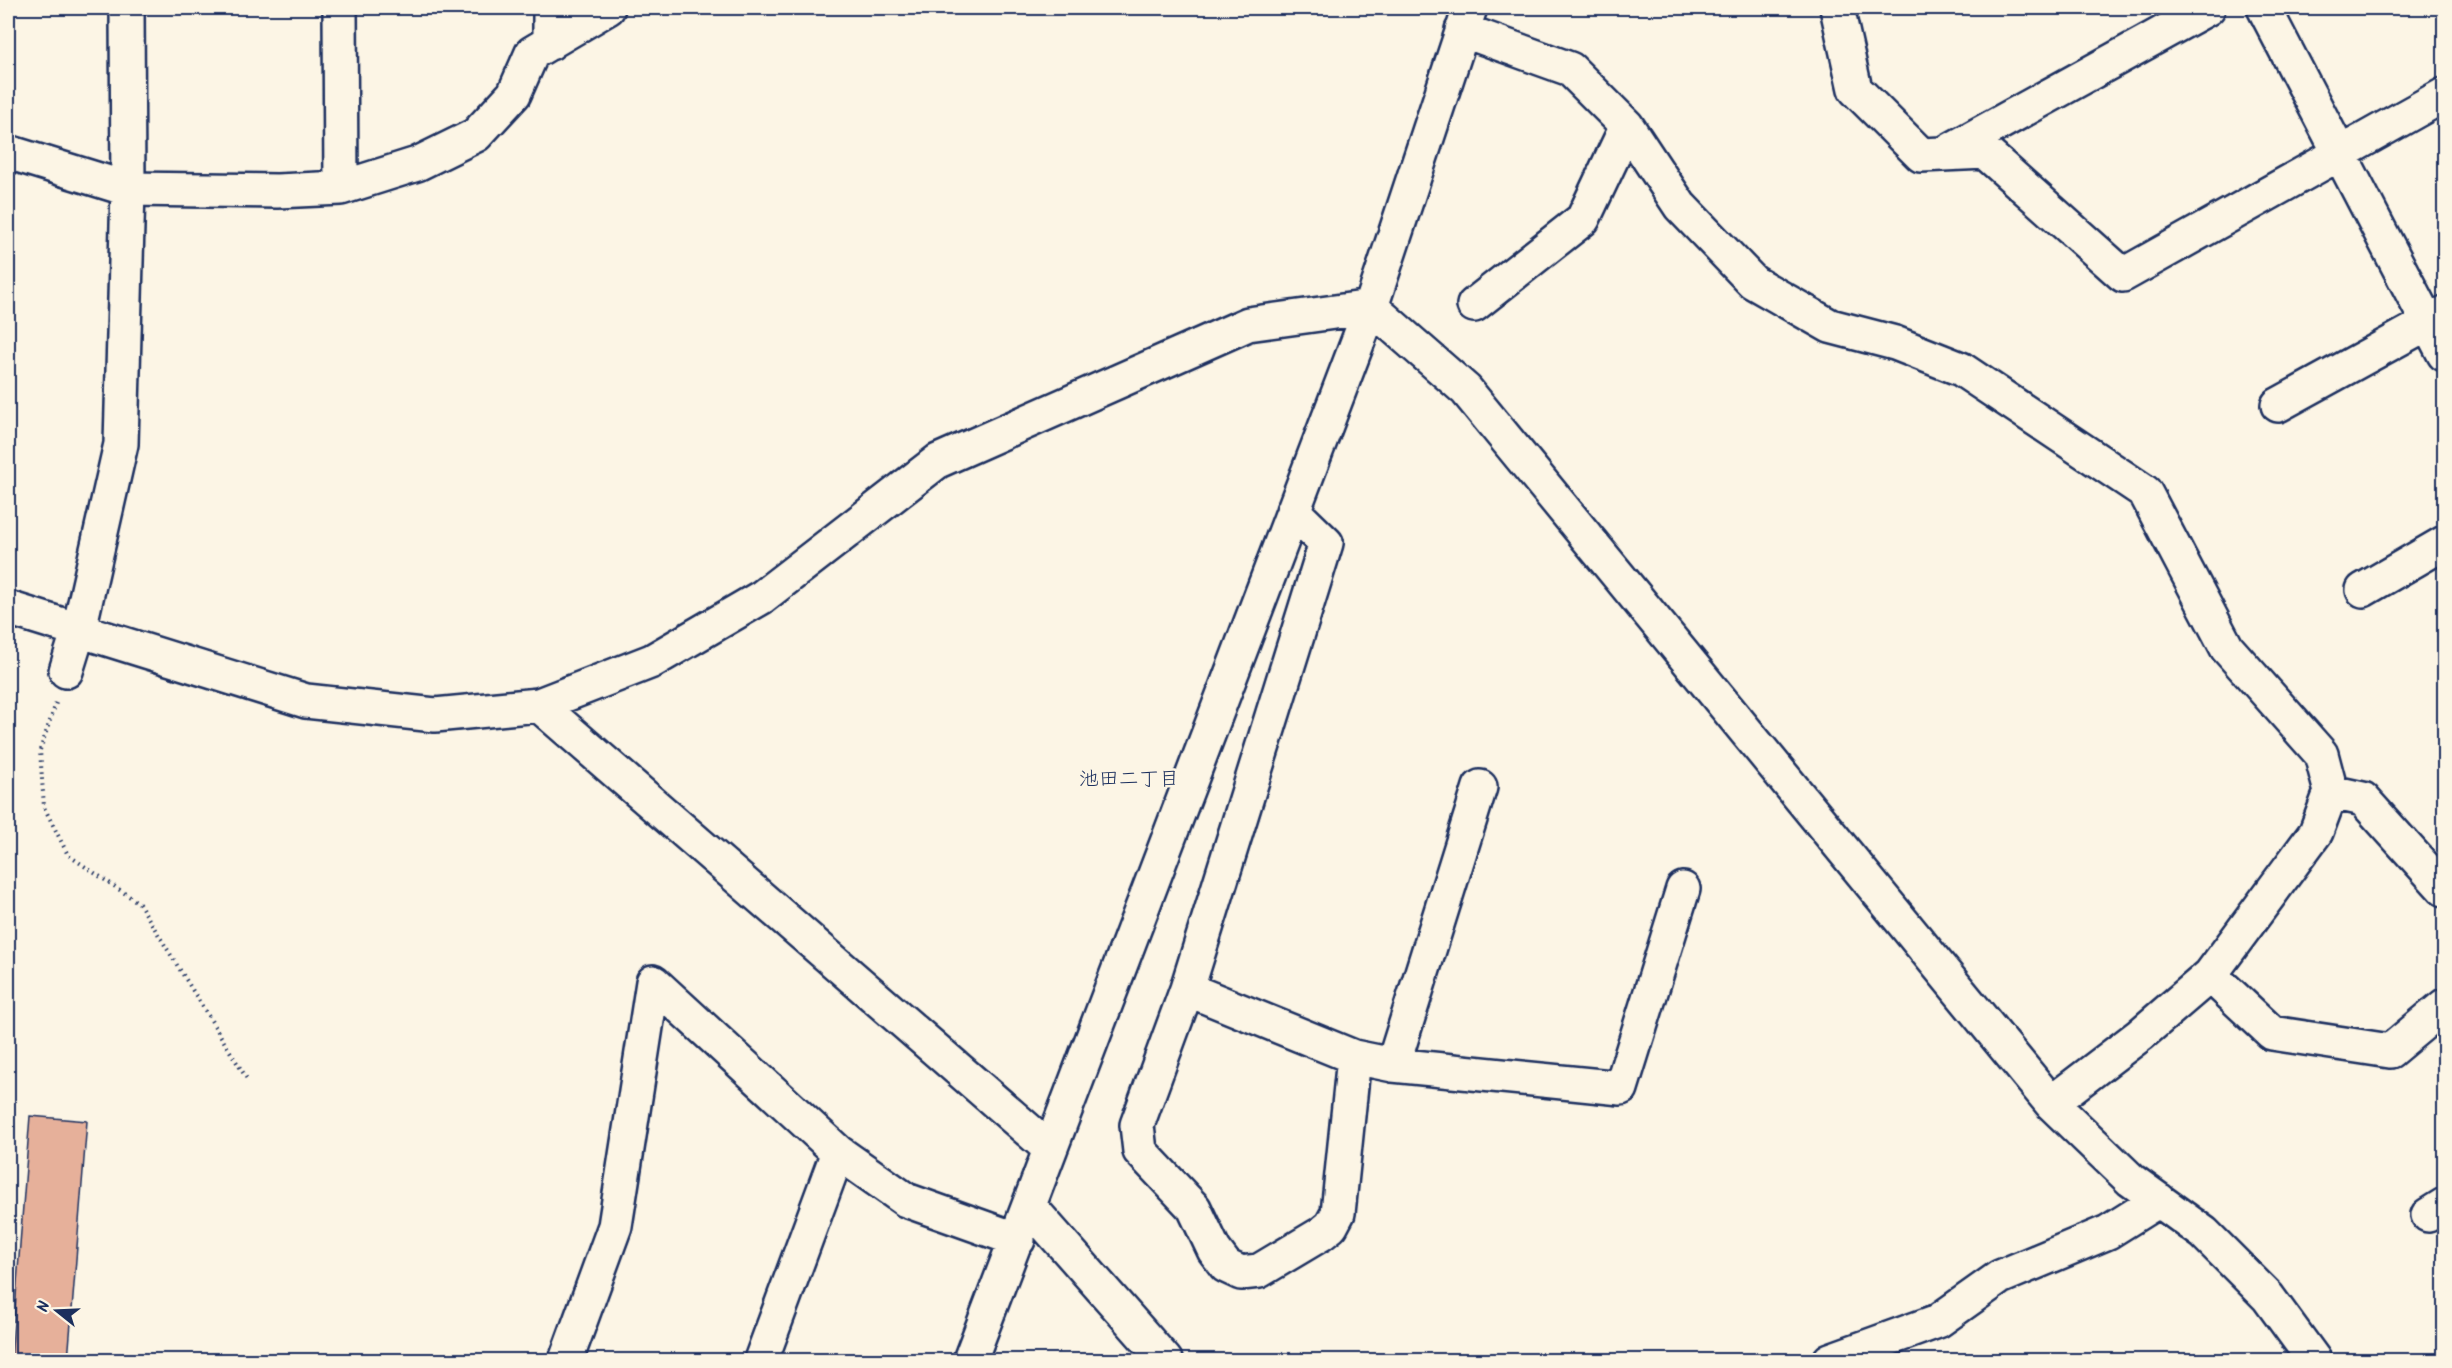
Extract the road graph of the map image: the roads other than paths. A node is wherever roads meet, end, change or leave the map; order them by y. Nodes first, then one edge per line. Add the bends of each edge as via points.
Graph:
1 (127, 8) edge
2 (339, 8) edge
3 (550, 8) edge
4 (608, 8) edge
5 (1837, 8) edge
6 (2208, 8) edge
7 (2264, 8) edge
8 (1466, 19) edge
9 (550, 43) junction
10 (2445, 95) edge
11 (1628, 126) junction
12 (8, 152) edge
13 (1944, 153) junction
14 (2339, 156) junction
15 (341, 188) junction
16 (128, 189) junction
17 (1474, 305) dead end
18 (1371, 307) junction
19 (2435, 319) edge
20 (2445, 354) edge
21 (2278, 405) dead end
22 (1293, 512) junction
23 (2445, 543) edge
24 (2363, 590) dead end
25 (8, 608) edge
26 (79, 629) junction
27 (66, 670) road end
28 (539, 705) junction
29 (1480, 787) dead end
30 (2331, 792) junction
31 (1683, 889) dead end
32 (2445, 889) edge
33 (2210, 975) junction
34 (1187, 989) junction
35 (2445, 1006) edge
36 (1354, 1057) junction
37 (1393, 1065) junction
38 (2051, 1103) junction
39 (1050, 1149) junction
40 (838, 1152) junction
41 (2159, 1200) junction
42 (1030, 1207) junction
43 (1018, 1240) junction
44 (566, 1360) edge
45 (762, 1360) edge
46 (970, 1360) edge
47 (1165, 1360) edge
48 (1830, 1360) edge
49 (2314, 1360) edge

1 - 16 street
2 - 15 street
3 - 9 street
4 - 9 street
5 - 13 street via 1855,89 1921,155
6 - 13 street
7 - 14 street
8 - 11 street via 1570,69
8 - 18 street
9 - 15 street via 532,53 514,94 476,135 417,165
10 - 14 street
11 - 17 street via 1582,219
11 - 30 street via 1680,206 1752,282 1830,326 1894,343 1961,369 2145,492 2227,648 2321,754
12 - 16 street
13 - 14 street via 1985,152 2123,275
14 - 19 street
15 - 16 street
16 - 26 street via 121,444
18 - 22 street
18 - 28 street via 1248,324 938,461 762,597 652,661
18 - 38 street via 1466,390
19 - 20 street
19 - 21 street
22 - 34 street via 1326,543
22 - 39 street
23 - 24 street
25 - 26 street
26 - 27 street
26 - 28 street via 306,701 435,715
28 - 39 street
29 - 37 street
30 - 32 street via 2363,799
30 - 33 street via 2316,832
31 - 37 street via 1621,1088
33 - 35 street via 2272,1033 2390,1051
33 - 38 street
34 - 36 street
34 - 36 street via 1137,1125 1140,1151 1194,1208 1226,1266 1241,1273 1259,1271 1322,1234 1338,1213
36 - 37 street
38 - 41 street via 2131,1180
39 - 42 street
40 - 43 street via 906,1200
40 - 44 street via 653,982 615,1226
40 - 45 street
41 - 48 street via 2108,1232 2000,1277 1938,1321
41 - 49 street via 2204,1233 2268,1297
42 - 43 street
42 - 47 street
43 - 46 street

